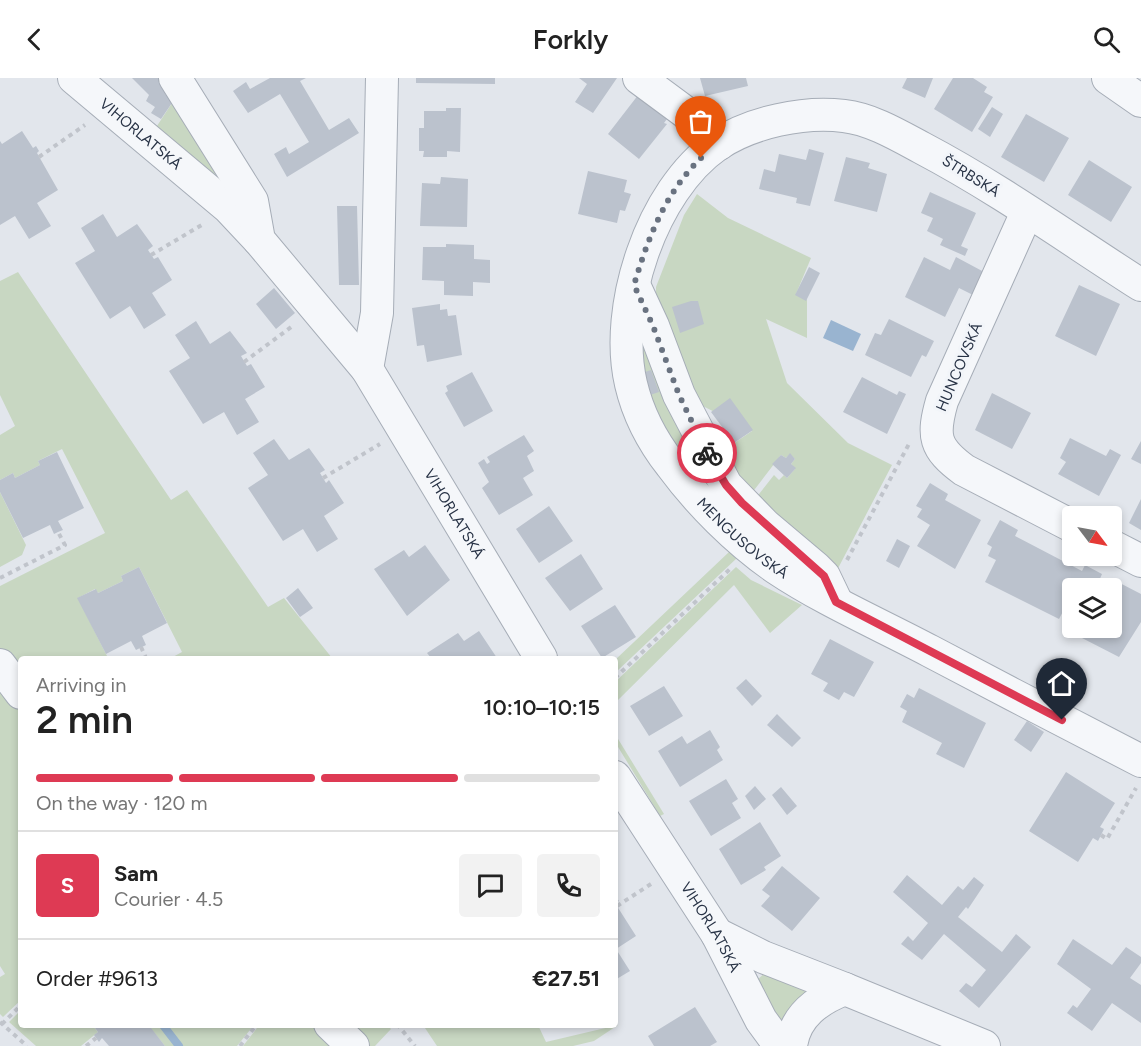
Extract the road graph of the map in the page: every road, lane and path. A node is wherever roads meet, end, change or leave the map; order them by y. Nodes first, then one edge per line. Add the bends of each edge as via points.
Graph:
1 (74, 78) edge
2 (175, 78) edge
3 (382, 78) edge
4 (639, 78) edge
5 (1108, 78) edge
6 (1141, 101) edge
7 (112, 107) junction
8 (783, 119) joint
9 (719, 144) junction
10 (39, 157) dead end
11 (229, 208) junction
12 (1028, 212) junction
13 (259, 240) junction
14 (152, 255) dead end
15 (634, 285) junction
16 (1141, 285) edge
17 (316, 308) junction
18 (244, 362) dead end
19 (367, 369) junction
20 (404, 430) junction
21 (908, 444) dead end
22 (323, 478) dead end
23 (1062, 521) edge
24 (58, 532) dead end
25 (1122, 551) edge
26 (1141, 561) edge
27 (737, 563) dead end
28 (843, 567) dead end
29 (0, 578) edge
30 (836, 602) junction
31 (141, 647) dead end
32 (145, 656) edge
33 (540, 656) edge
34 (0, 665) edge
35 (618, 675) edge
36 (18, 689) edge
37 (1141, 761) edge
38 (1141, 780) edge
39 (618, 782) edge
40 (1101, 835) dead end
41 (675, 869) junction
42 (618, 905) edge
43 (717, 934) junction
44 (845, 989) junction
45 (18, 1008) edge
46 (1, 1023) edge
47 (254, 1028) edge
48 (334, 1028) edge
49 (399, 1028) edge
50 (96, 1038) dead end
51 (27, 1046) edge
52 (86, 1046) edge
53 (240, 1046) edge
54 (353, 1046) edge
55 (415, 1046) edge
56 (780, 1046) edge
57 (791, 1046) edge
58 (984, 1046) edge

1 - 7 street, VIHORLATSKÁ
2 - 13 street, VIHORLATSKÁ via 252,201
3 - 19 street via 378,313
4 - 9 street via 708,129
5 - 6 street
7 - 10 path
7 - 11 street, VIHORLATSKÁ
8 - 9 street, MENGUSOVSKÁ
8 - 12 street, ŠTRBSKÁ via 819,114 849,117 895,133
9 - 15 street, MENGUSOVSKÁ via 683,176 669,198 646,243
11 - 13 street, VIHORLATSKÁ
11 - 14 path
12 - 16 street, ŠTRBSKÁ
12 - 23 street, HUNCOVSKÁ via 942,401 935,425 938,444 948,459
13 - 17 street, VIHORLATSKÁ
15 - 30 street via 679,395 726,485 824,576
15 - 30 street, MENGUSOVSKÁ via 627,361 637,406 658,446 692,490 752,549
17 - 18 path
17 - 19 street, VIHORLATSKÁ
19 - 20 street, VIHORLATSKÁ
20 - 22 path
20 - 33 street, VIHORLATSKÁ
21 - 28 path
24 - 29 path via 65,545
25 - 26 street
27 - 35 path
30 - 37 street, MENGUSOVSKÁ
31 - 32 path
34 - 36 street
38 - 40 path via 1107,839
39 - 41 street, VIHORLATSKÁ
41 - 42 path
41 - 43 street, VIHORLATSKÁ
43 - 44 street
43 - 56 street, VIHORLATSKÁ via 761,1020
44 - 57 street via 818,1001 805,1014
44 - 58 street
45 - 46 path
46 - 51 path
47 - 53 path
48 - 54 street
49 - 55 path
50 - 52 path

